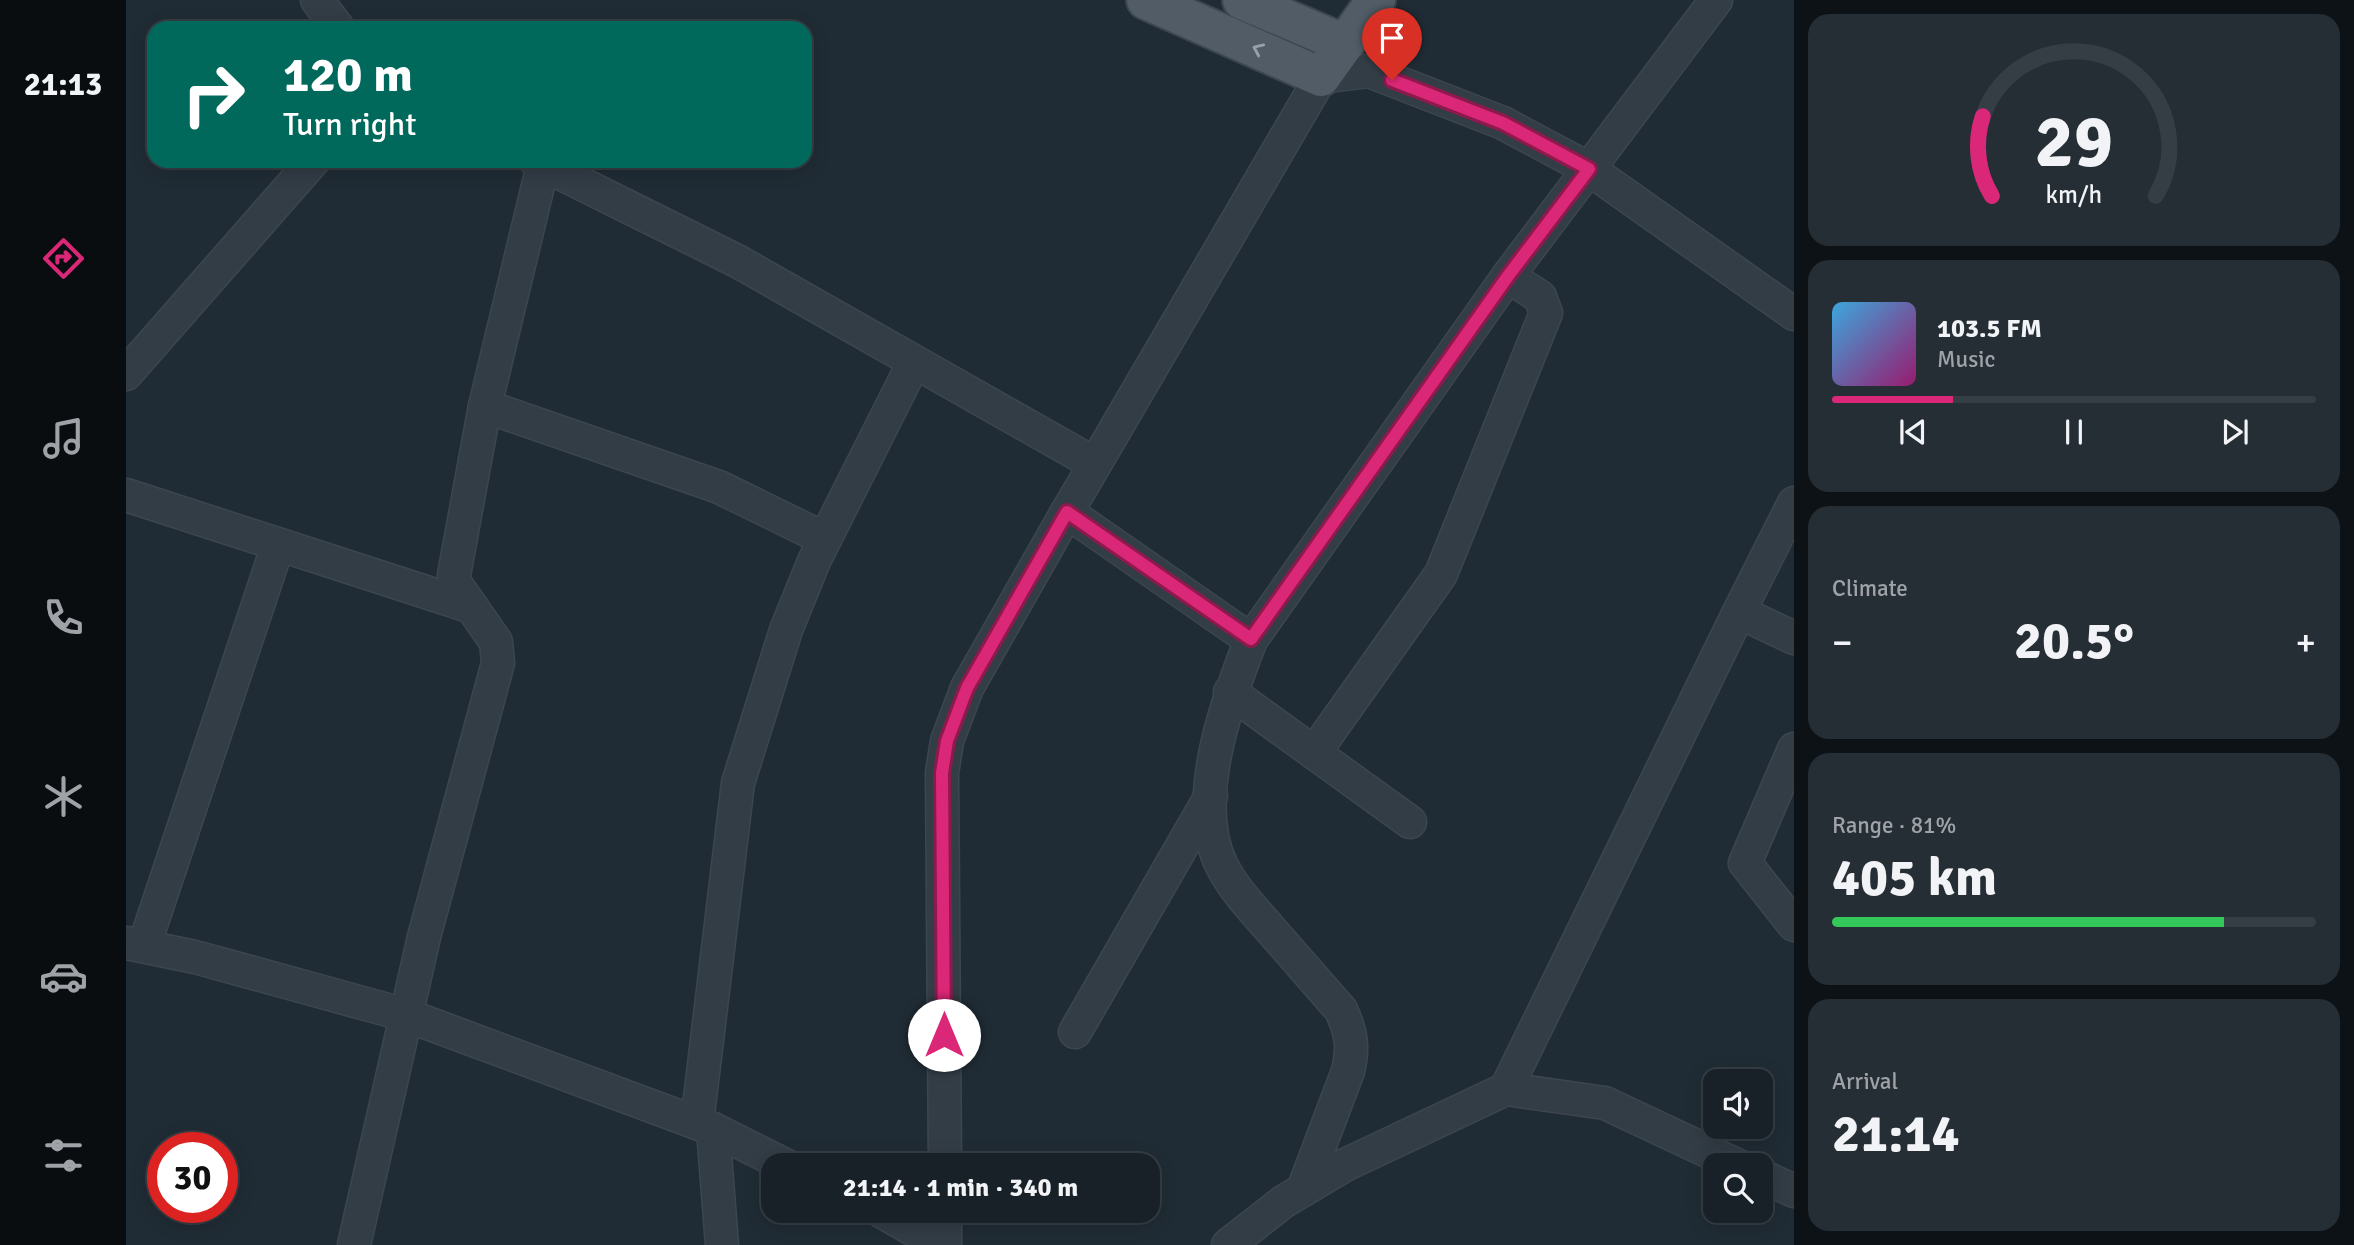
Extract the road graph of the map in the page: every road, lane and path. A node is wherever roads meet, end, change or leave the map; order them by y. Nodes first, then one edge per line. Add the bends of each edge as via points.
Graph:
1 (317, 0) edge
2 (1146, 0) edge
3 (1242, 0) edge
4 (1376, 0) edge
5 (1716, 0) edge
6 (333, 21) edge
7 (1357, 57) junction
8 (1321, 77) junction
9 (307, 168) edge
10 (539, 168) edge
11 (550, 168) edge
12 (1589, 169) junction
13 (1508, 276) junction
14 (1794, 314) edge
15 (914, 362) junction
16 (126, 374) edge
17 (485, 406) junction
18 (1095, 464) junction
19 (126, 495) edge
20 (1794, 503) edge
21 (1067, 512) junction
22 (825, 539) junction
23 (278, 545) junction
24 (472, 607) junction
25 (1739, 612) junction
26 (1794, 638) edge
27 (1251, 639) junction
28 (1230, 692) junction
29 (1794, 749) edge
30 (1314, 753) junction
31 (1211, 796) junction
32 (1410, 822) dead end
33 (1794, 925) edge
34 (135, 945) edge
35 (406, 1015) junction
36 (1075, 1032) dead end
37 (1506, 1089) junction
38 (705, 1126) junction
39 (761, 1153) edge
40 (945, 1153) edge
41 (1711, 1153) edge
42 (1773, 1181) edge
43 (1303, 1190) junction
44 (1794, 1191) edge
45 (903, 1223) edge
46 (944, 1223) edge
47 (354, 1245) edge
48 (722, 1245) edge
49 (943, 1245) edge
50 (1228, 1245) edge

1 - 6 street
8 -> 2 main road
3 - 7 main road
4 - 7 main road
5 - 12 street
7 - 8 main road
7 - 12 street via 1503,123
8 - 18 street
9 - 16 street
10 - 17 street
11 - 15 street via 739,262
12 - 13 street
12 - 14 street
13 - 27 street
13 - 30 street via 1540,297 1546,313 1458,537 1424,601
15 - 18 street
15 - 22 street
17 - 22 street via 719,487
17 - 24 street via 454,575
18 - 21 street
19 - 23 street
20 - 25 street
21 - 27 street
21 - 40 street via 967,688 947,741 942,773
22 - 38 street via 786,630 738,783
23 - 24 street
23 - 34 street
24 - 35 street via 496,642 498,663
25 - 26 street
25 - 37 street
27 - 28 street
28 - 30 street
28 - 31 street
29 - 33 street via 1745,863
30 - 32 street
31 - 36 street
31 - 43 street via 1213,838 1222,865 1238,891 1340,1010 1351,1033 1348,1071
34 - 35 street
35 - 38 street
35 - 47 street
37 - 41 street via 1605,1104
37 - 43 street via 1345,1165
38 - 39 street
38 - 48 street
42 - 44 street
43 - 50 street
45 - 49 street
46 - 49 street

